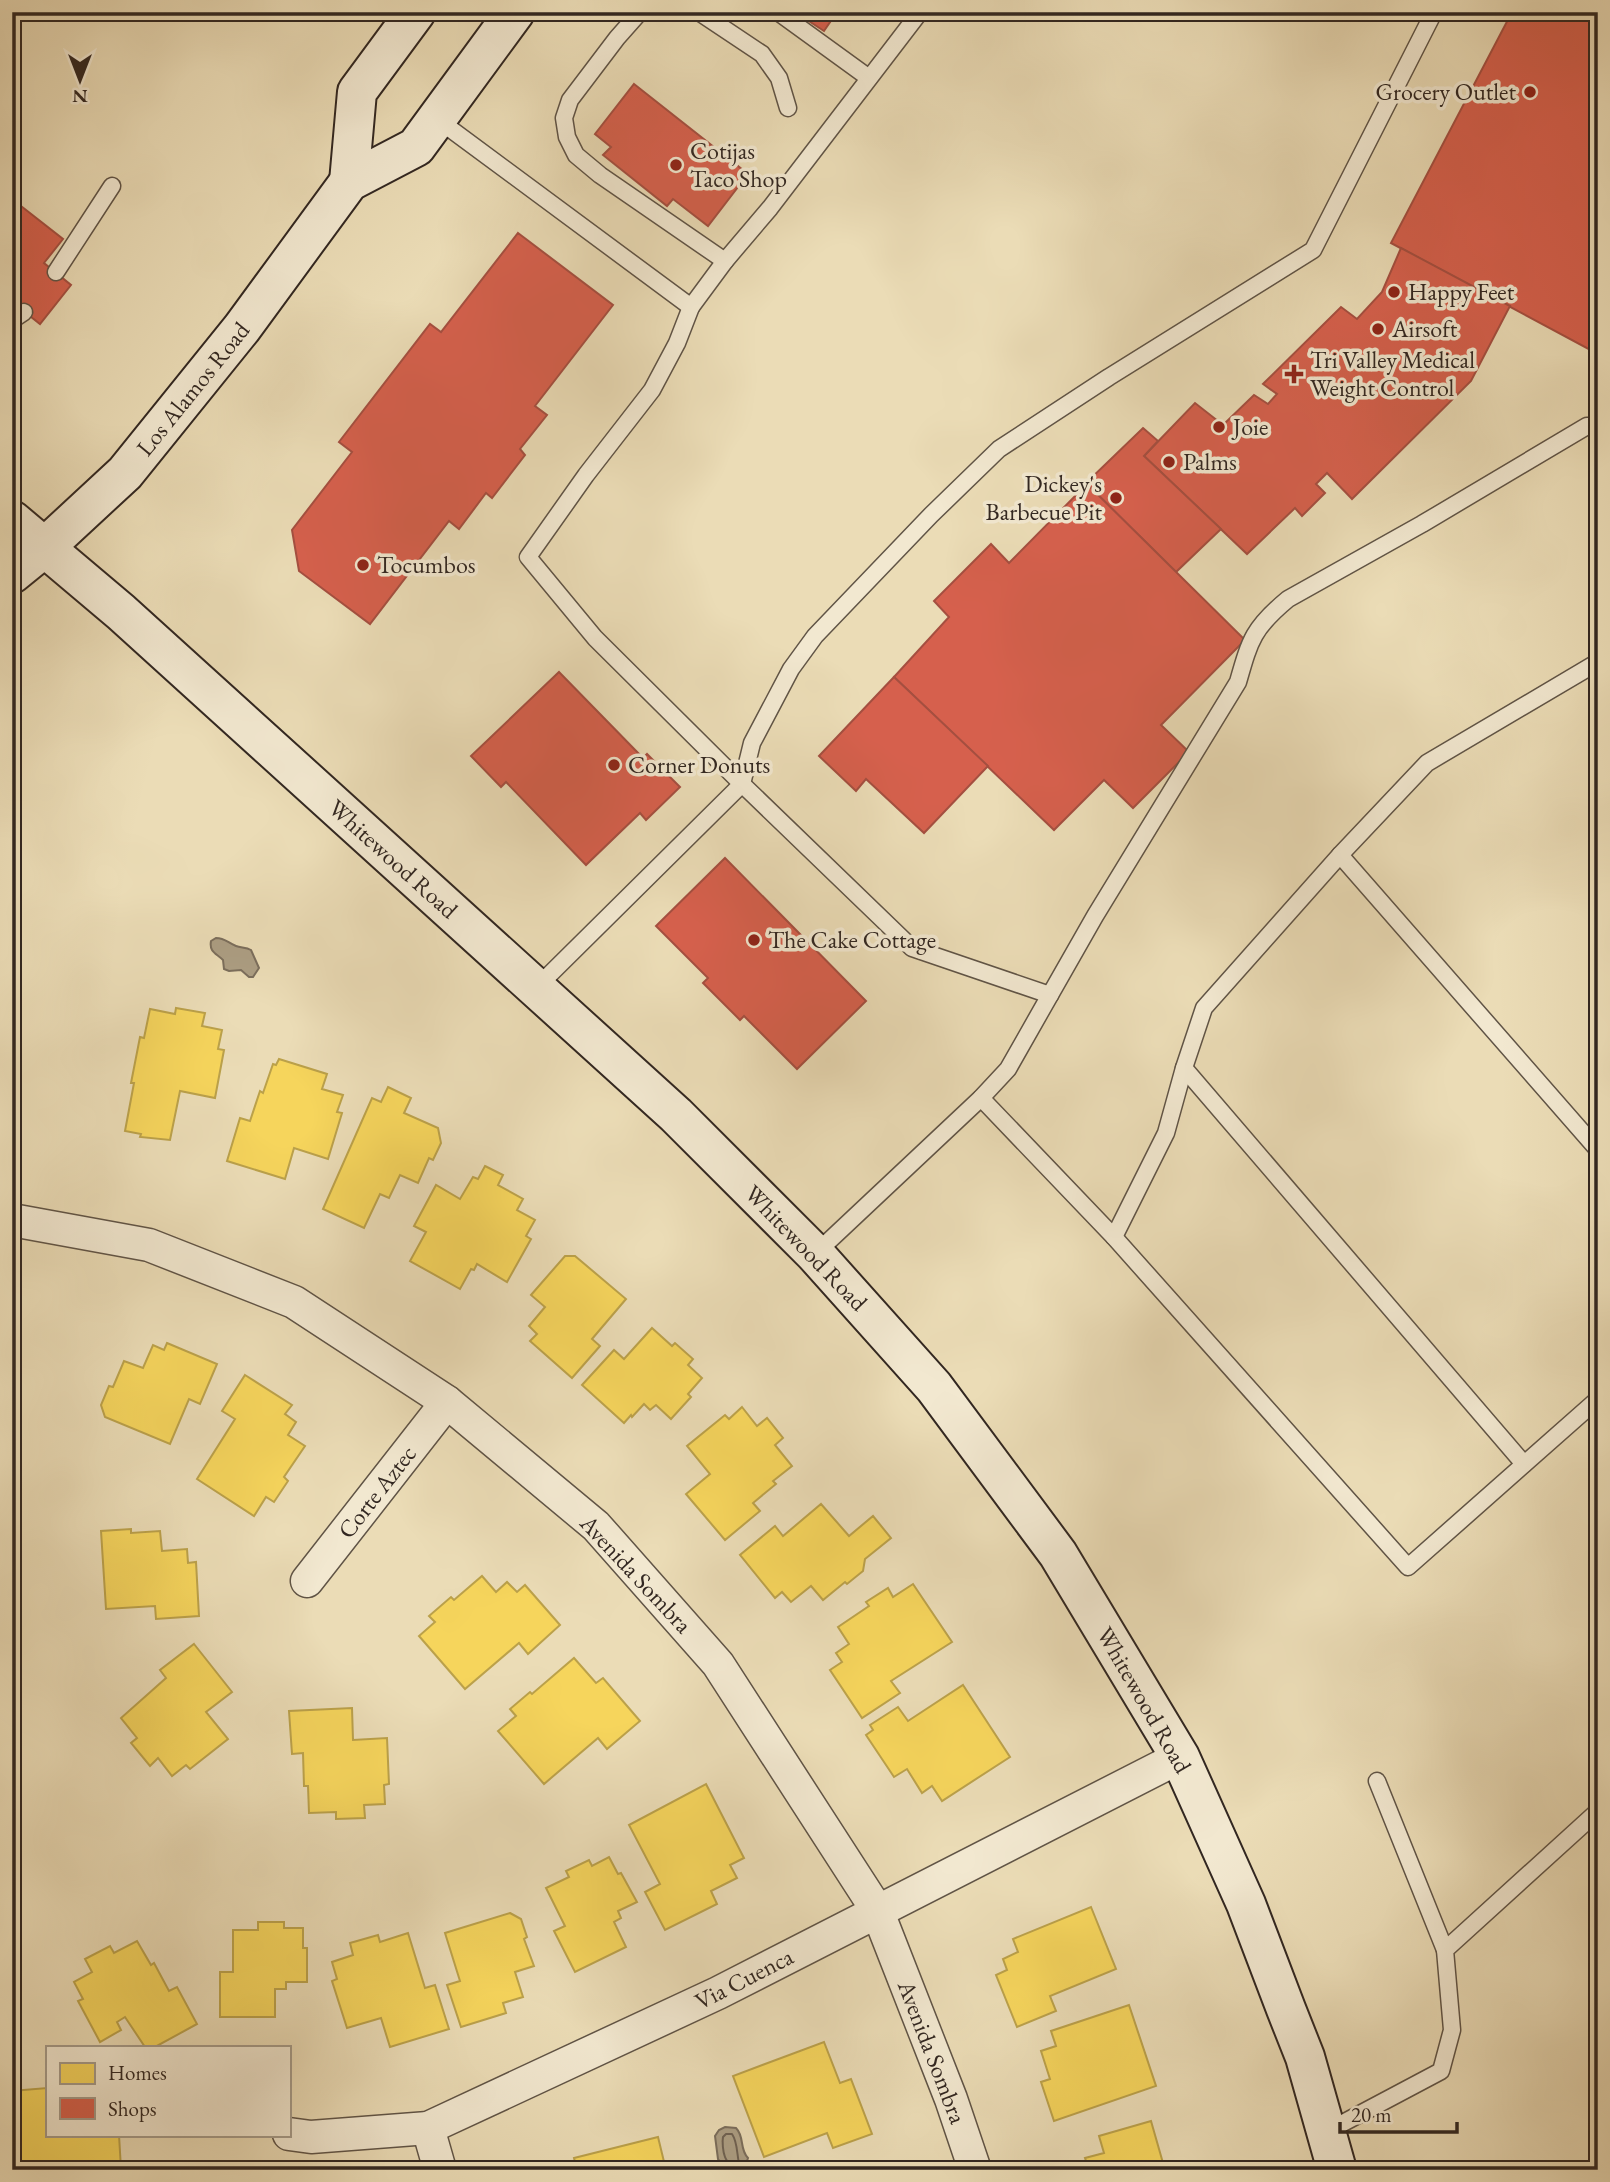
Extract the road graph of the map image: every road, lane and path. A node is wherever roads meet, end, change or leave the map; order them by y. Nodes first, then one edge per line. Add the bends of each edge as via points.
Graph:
1 (416, 12) edge
2 (515, 12) edge
3 (640, 12) edge
4 (699, 12) edge
5 (778, 12) edge
6 (920, 12) edge
7 (1434, 12) edge
8 (869, 78) junction
9 (788, 108) dead end
10 (437, 119) junction
11 (349, 182) junction
12 (112, 186) dead end
13 (725, 261) junction
14 (56, 272) dead end
15 (691, 307) junction
16 (1598, 426) edge
17 (12, 520) edge
18 (44, 548) junction
19 (12, 574) edge
20 (1598, 662) edge
21 (742, 784) junction
22 (1340, 855) junction
23 (536, 988) junction
24 (1050, 995) junction
25 (1184, 1068) junction
26 (981, 1098) junction
27 (1598, 1150) edge
28 (12, 1220) edge
29 (1114, 1237) junction
30 (816, 1254) junction
31 (1598, 1399) edge
32 (447, 1402) junction
33 (1524, 1464) junction
34 (307, 1581) dead end
35 (1180, 1756) junction
36 (1377, 1780) dead end
37 (1598, 1811) edge
38 (877, 1910) junction
39 (1445, 1950) junction
40 (428, 2128) junction
41 (1326, 2132) junction
42 (290, 2134) edge
43 (440, 2170) edge
44 (975, 2170) edge
45 (1337, 2170) edge

1 - 11 main road via 357,92
2 - 10 main road, Los Alamos Road
3 - 13 lane via 570,100 564,118 567,137 576,155 600,174
4 - 9 lane via 762,54 779,78
5 - 8 lane
6 - 8 lane
7 - 21 lane via 1313,250 999,449 815,636 790,669 752,743
8 - 13 lane
10 - 11 main road, Los Alamos Road via 416,147
10 - 15 lane
11 - 18 main road, Los Alamos Road via 242,328 125,473
12 - 14 lane
13 - 15 lane
15 - 21 lane via 652,390 528,557 595,638
16 - 24 lane via 1587,426 1272,612 1249,644 1238,682
17 - 18 main road, Whitewood Road
18 - 19 main road, Los Alamos Road
18 - 23 main road, Whitewood Road via 121,612
20 - 22 lane via 1427,763
21 - 23 lane
21 - 24 lane via 912,948
22 - 25 lane via 1204,1008
22 - 27 lane
23 - 30 main road, Whitewood Road via 676,1115
24 - 26 lane via 1008,1069
25 - 29 lane via 1166,1133
25 - 33 lane
26 - 29 lane
26 - 30 lane
28 - 32 street, Avenida Sombra via 149,1245 294,1302
29 - 33 lane via 1408,1567
30 - 35 main road, Whitewood Road via 934,1387 1058,1554
31 - 33 lane
32 - 34 street, Corte Aztec
32 - 38 street, Avenida Sombra via 596,1526 718,1664
35 - 38 street, Via Cuenca
35 - 41 main road, Whitewood Road via 1251,1915 1305,2057
36 - 39 lane
37 - 39 lane
38 - 40 street, Via Cuenca via 718,1993
38 - 44 street, Avenida Sombra
39 - 41 lane via 1452,2030 1441,2071
40 - 42 street, Via Cuenca via 311,2137
40 - 43 street
41 - 45 main road, Whitewood Road

